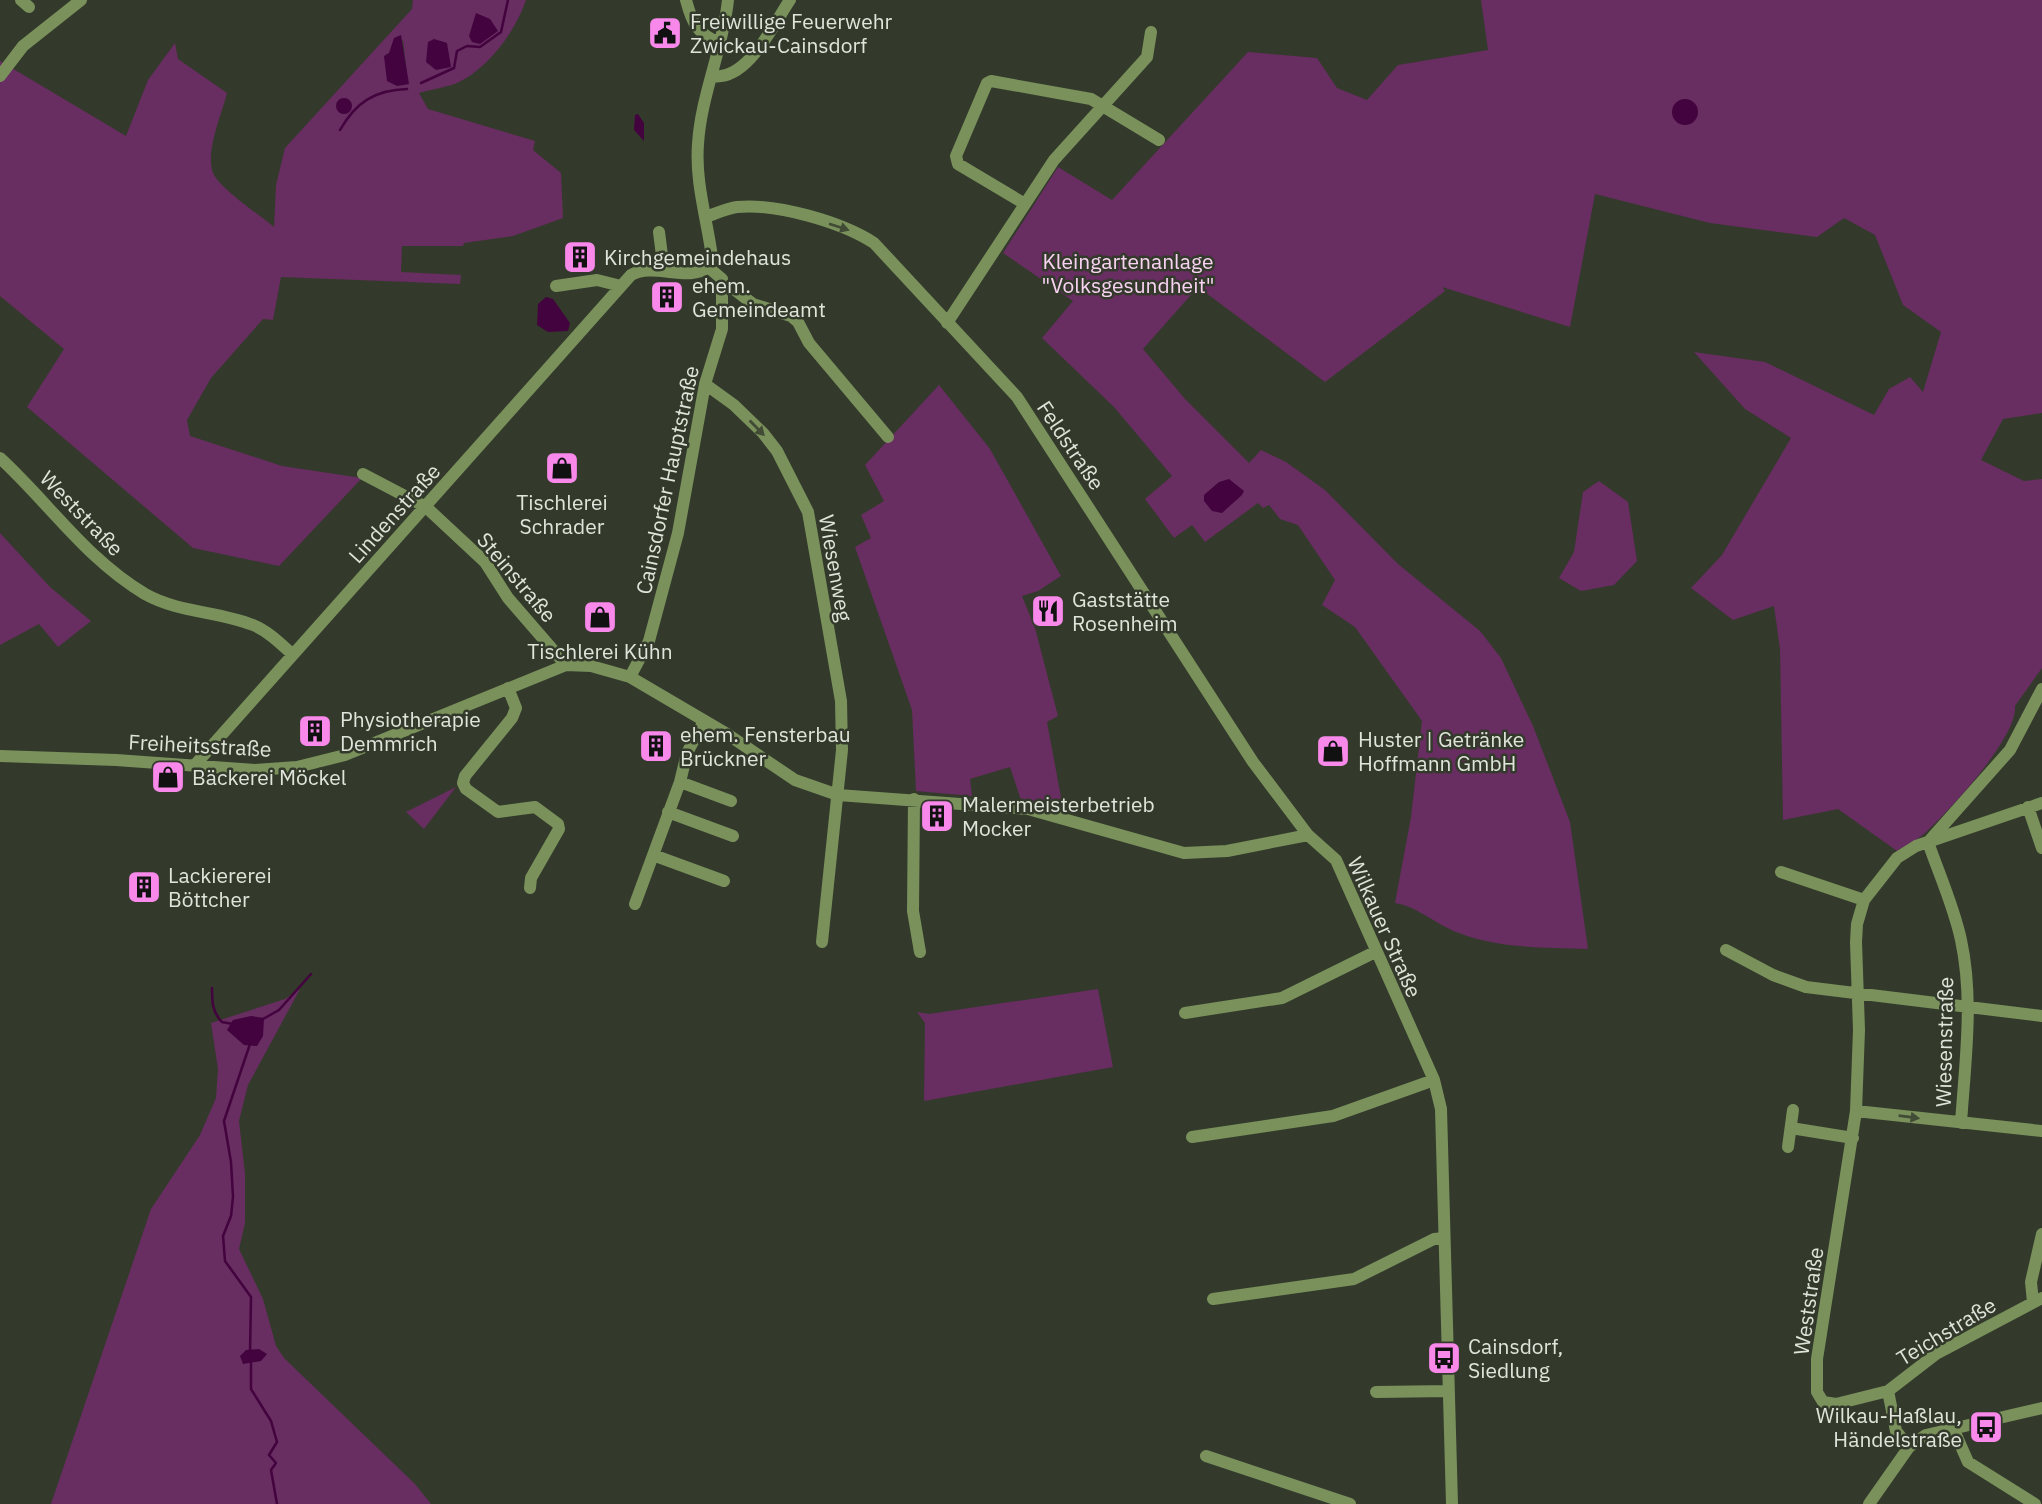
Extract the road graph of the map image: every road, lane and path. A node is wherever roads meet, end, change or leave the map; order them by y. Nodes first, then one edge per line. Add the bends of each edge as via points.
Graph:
1 (81, 0) edge
2 (686, 0) edge
3 (728, 0) edge
4 (790, 0) edge
5 (1151, 32) dead end
6 (720, 43) junction
7 (0, 76) edge
8 (712, 76) junction
9 (1104, 106) junction
10 (1159, 140) dead end
11 (1025, 204) junction
12 (706, 218) junction
13 (659, 232) dead end
14 (708, 267) junction
15 (664, 271) junction
16 (556, 286) dead end
17 (621, 286) junction
18 (722, 287) junction
19 (947, 323) junction
20 (705, 384) junction
21 (888, 437) dead end
22 (0, 458) edge
23 (363, 474) dead end
24 (426, 508) junction
25 (292, 654) junction
26 (565, 665) junction
27 (630, 677) junction
28 (508, 688) junction
29 (2042, 689) edge
30 (704, 721) junction
31 (0, 756) edge
32 (194, 766) junction
33 (680, 782) junction
34 (838, 795) junction
35 (914, 799) junction
36 (731, 801) dead end
37 (2042, 803) edge
38 (2028, 807) junction
39 (668, 812) junction
40 (1308, 835) junction
41 (733, 836) dead end
42 (1928, 842) junction
43 (2042, 848) edge
44 (653, 855) junction
45 (1780, 872) dead end
46 (724, 881) dead end
47 (530, 888) dead end
48 (1864, 900) junction
49 (635, 904) dead end
50 (822, 942) dead end
51 (1726, 950) dead end
52 (920, 952) dead end
53 (1375, 952) junction
54 (1856, 995) junction
55 (1968, 1008) junction
56 (1185, 1013) dead end
57 (2042, 1016) edge
58 (1434, 1080) junction
59 (1793, 1110) dead end
60 (1856, 1111) junction
61 (1961, 1123) junction
62 (1791, 1128) junction
63 (2042, 1131) edge
64 (1192, 1137) dead end
65 (1853, 1138) junction
66 (1788, 1147) dead end
67 (2042, 1234) edge
68 (1444, 1238) junction
69 (1213, 1299) dead end
70 (2038, 1300) edge
71 (1448, 1391) junction
72 (1888, 1391) junction
73 (1376, 1392) dead end
74 (2042, 1408) edge
75 (1953, 1428) junction
76 (1909, 1447) junction
77 (1206, 1456) dead end
78 (1350, 1504) edge
79 (1452, 1504) edge
80 (1869, 1504) edge
81 (2035, 1504) edge

1 - 7 street via 23,46
2 - 6 street via 692,24
3 - 6 street
4 - 8 street via 739,69 723,78
5 - 9 street via 1147,57
6 - 8 street
8 - 12 street via 697,163
9 - 10 street
9 - 11 street via 1054,160
9 - 11 street via 1091,99 987,83 956,156 958,164
11 - 19 street
12 - 14 street via 712,257
12 -> 19 street, Feldstraße via 737,207 773,210 858,233 874,243
13 - 15 street
14 - 15 street, Lindenstraße via 700,273
14 - 18 street via 722,279
15 - 17 street, Lindenstraße via 637,272
16 - 17 street via 597,280
17 - 24 street, Lindenstraße
18 - 20 street, Cainsdorfer Hauptstraße via 722,329
18 - 21 street via 798,322 809,343
19 - 40 street, Feldstraße via 1017,397 1213,702
20 - 27 street, Cainsdorfer Hauptstraße via 662,601 649,641
20 -> 34 street, Wiesenweg via 763,433 808,512 841,701
22 - 25 street, Weststraße via 118,578 186,610 254,626
23 - 24 street, Steinstraße
24 - 25 street, Lindenstraße
24 - 26 street, Steinstraße via 485,562
25 - 32 street, Lindenstraße
26 - 27 street, Freiheitsstraße via 591,666
26 - 28 street, Freiheitsstraße
27 - 30 street
28 - 32 street, Freiheitsstraße via 333,758 297,767
28 - 47 street via 516,708 512,718 463,783 498,812 535,807 558,824
29 - 42 street via 2010,750
30 - 33 street via 687,753
30 - 34 street via 795,780
31 - 32 street, Freiheitsstraße
33 - 36 street
33 - 39 street
34 - 35 street
34 - 50 street, Wiesenweg
35 - 40 street via 1049,814 1184,853 1227,851
35 - 52 street via 913,911
37 - 38 street
38 - 42 street
38 - 43 street
39 - 41 street
39 - 44 street
40 - 53 street, Wilkauer Straße via 1336,860
42 - 48 street, Weststraße via 1897,858
42 - 55 street, Wiesenstraße via 1961,937
44 - 46 street
44 - 49 street
45 - 48 street
48 - 54 street, Weststraße via 1857,924
51 - 54 street via 1806,988
53 - 56 street via 1282,998
53 - 58 street, Wilkauer Straße
54 - 55 street
54 - 60 street, Weststraße
55 - 57 street
55 - 61 street, Wiesenstraße
58 - 64 street via 1333,1116
58 - 68 street, Wilkauer Straße via 1441,1109
59 - 62 street
60 -> 61 street
60 - 65 street, Weststraße
61 - 63 street
62 - 65 street
62 - 66 street
65 - 72 street, Weststraße via 1818,1359 1817,1392 1823,1402 1836,1404
67 - 70 street via 2031,1282
68 - 69 street via 1354,1279
68 - 71 street, Wilkauer Straße
70 - 72 street, Teichstraße via 1936,1354
71 - 73 street
71 - 79 street, Wilkauer Straße
72 - 76 street, Teichstraße via 1896,1432
74 - 75 street
75 - 76 street via 1926,1435
75 - 81 street via 1968,1462
76 - 80 street
77 - 78 street

